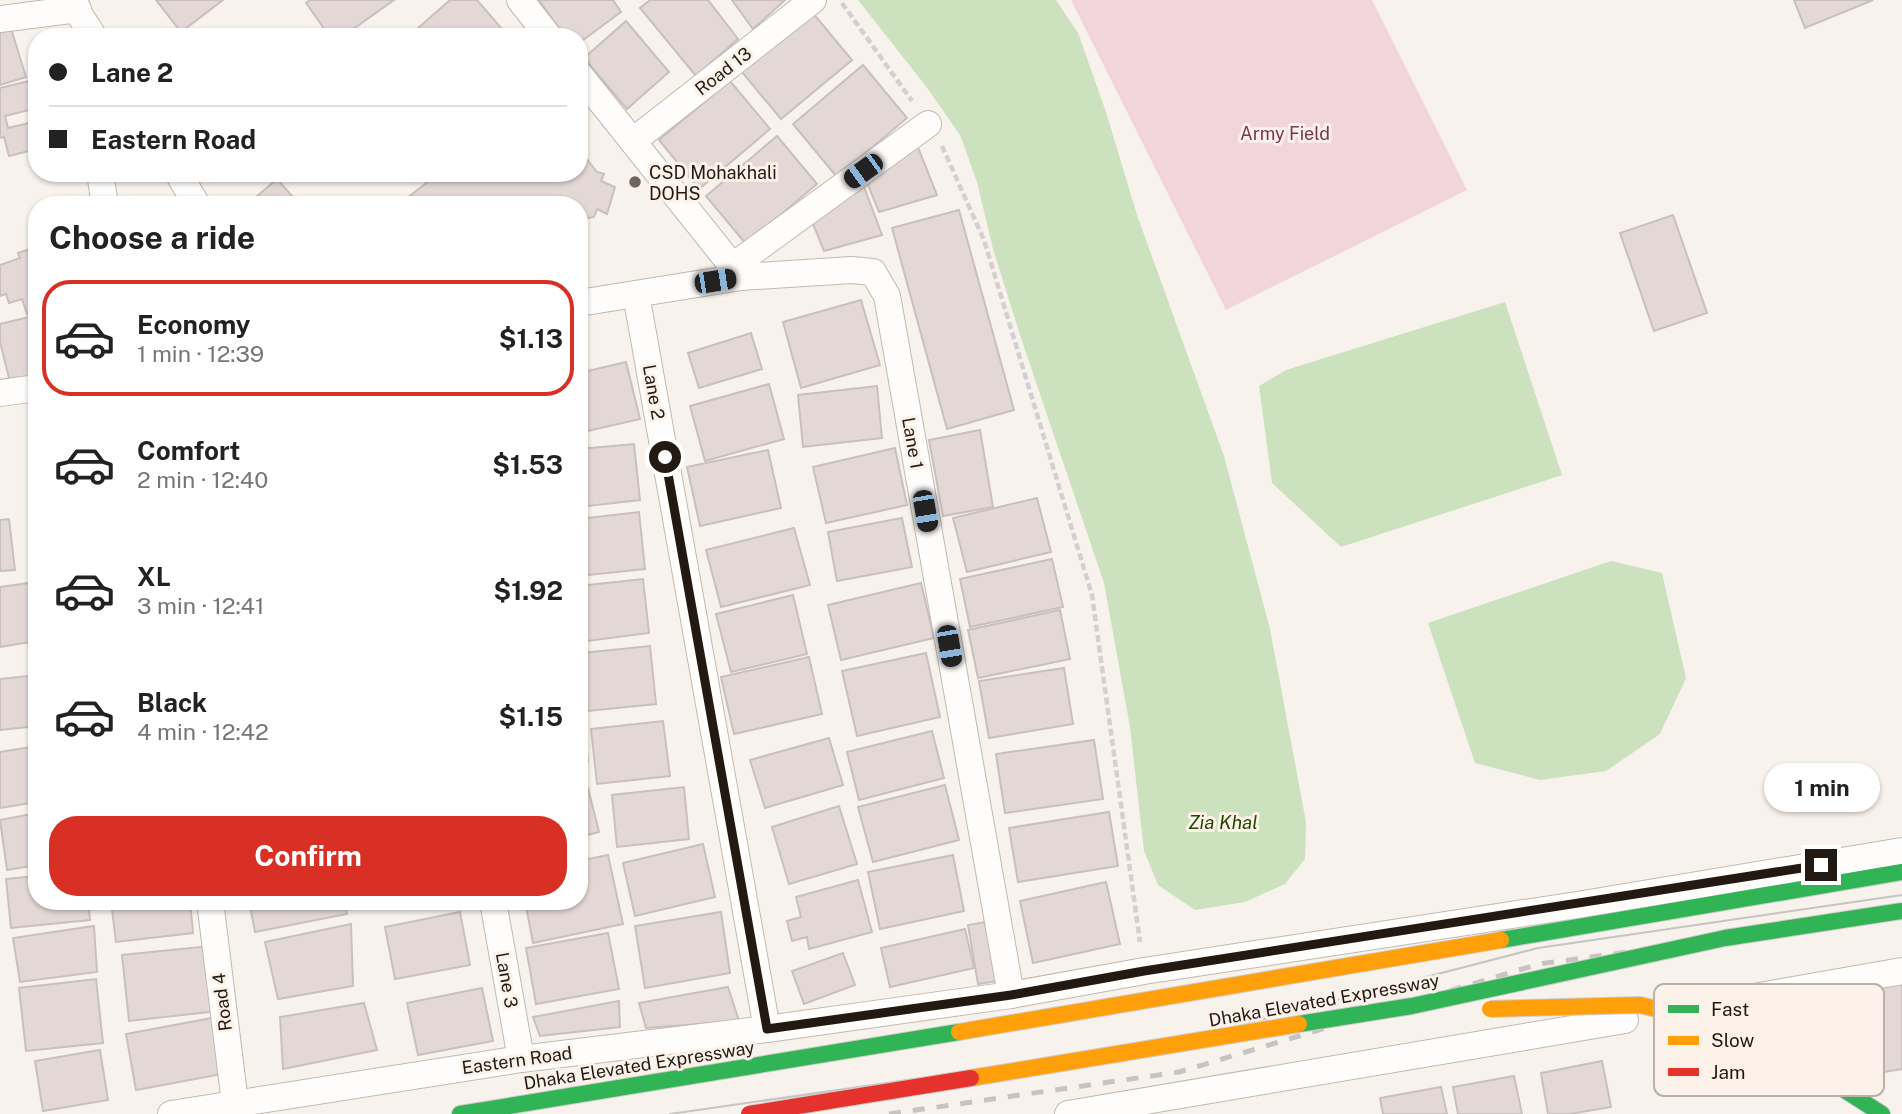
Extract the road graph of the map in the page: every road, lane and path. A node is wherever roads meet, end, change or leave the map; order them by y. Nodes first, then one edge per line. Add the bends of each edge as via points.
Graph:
1 (520, 0) edge
2 (813, 0) edge
3 (840, 0) edge
4 (74, 5) edge
5 (0, 19) edge
6 (80, 28) edge
7 (88, 28) edge
8 (543, 28) edge
9 (588, 85) edge
10 (928, 124) junction
11 (633, 141) junction
12 (737, 272) junction
13 (636, 294) junction
14 (588, 302) edge
15 (28, 389) edge
16 (0, 393) edge
17 (1902, 851) edge
18 (1902, 872) edge
19 (211, 910) edge
20 (495, 910) edge
21 (1902, 911) edge
22 (1144, 971) junction
23 (1902, 971) edge
24 (1826, 984) edge
25 (1011, 995) junction
26 (1412, 1006) junction
27 (1654, 1008) edge
28 (1654, 1014) edge
29 (767, 1029) junction
30 (521, 1059) junction
31 (1854, 1096) edge
32 (234, 1103) junction
33 (171, 1114) edge
34 (460, 1114) edge
35 (749, 1114) edge
36 (1068, 1114) edge
37 (1882, 1114) edge

1 - 8 street
2 - 11 street, Road 13
3 - 10 path
4 - 5 street
4 - 6 street
4 - 7 street
9 - 11 street
10 - 12 street
10 - 22 path via 984,240 1092,596
11 - 12 street
12 - 13 street
12 - 25 street, Lane 1 via 873,272 887,296
13 - 14 street
13 - 29 street, Lane 2
15 - 16 street
17 - 22 street, Eastern Road
18 - 34 highway, Dhaka Elevated Expressway
19 - 32 street, Road 4
20 - 30 street, Lane 3
21 - 26 highway, Dhaka Elevated Expressway, bridge via 1725,938
22 - 25 street, Eastern Road
23 - 24 street
25 - 29 street, Eastern Road
26 - 27 highway, bridge via 1467,1011 1531,1006
26 - 35 highway, Dhaka Elevated Expressway, bridge
28 - 36 street
29 - 30 street, Eastern Road
30 - 32 street, Eastern Road
31 - 37 highway, bridge
32 - 33 street, Eastern Road

